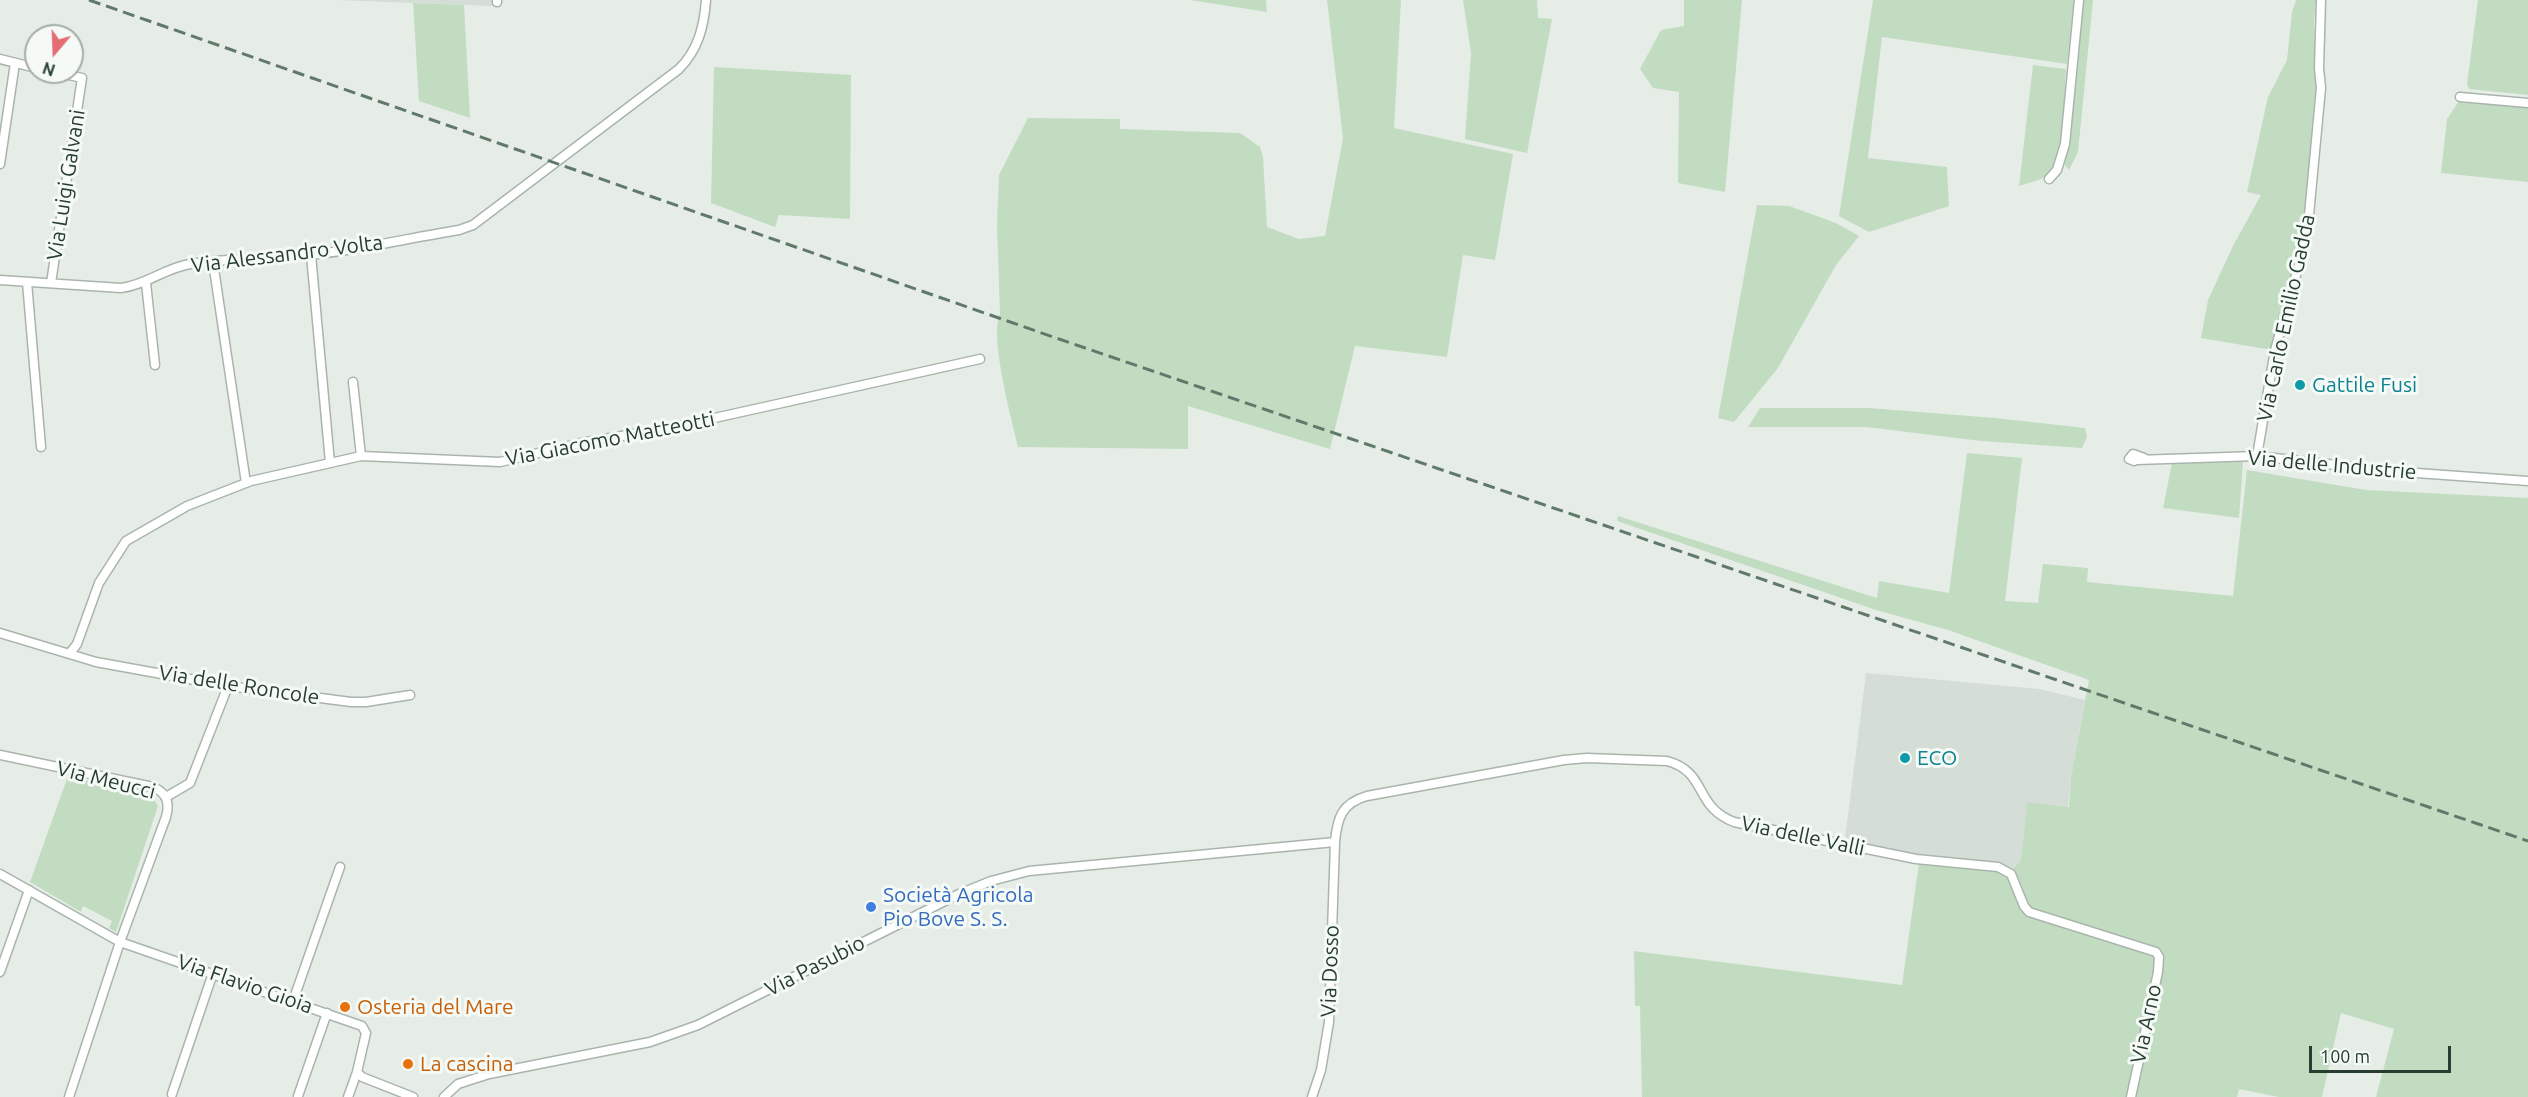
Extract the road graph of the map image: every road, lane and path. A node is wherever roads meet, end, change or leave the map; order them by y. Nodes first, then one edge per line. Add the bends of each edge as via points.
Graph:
1 (706, 0) edge
2 (2079, 0) edge
3 (2321, 0) edge
4 (0, 59) edge
5 (15, 63) junction
6 (24, 65) edge
7 (81, 84) edge
8 (2460, 97) dead end
9 (2528, 103) edge
10 (0, 164) edge
11 (2049, 179) dead end
12 (311, 255) junction
13 (213, 262) junction
14 (0, 280) edge
15 (27, 282) junction
16 (51, 283) junction
17 (146, 283) junction
18 (980, 358) dead end
19 (155, 365) dead end
20 (353, 382) dead end
21 (41, 447) dead end
22 (361, 456) junction
23 (2257, 456) junction
24 (2131, 458) dead end
25 (330, 463) junction
26 (2528, 481) edge
27 (246, 483) junction
28 (0, 633) edge
29 (70, 653) junction
30 (228, 686) junction
31 (410, 695) dead end
32 (0, 755) edge
33 (166, 797) junction
34 (1335, 842) junction
35 (340, 867) dead end
36 (0, 874) edge
37 (29, 890) junction
38 (120, 942) junction
39 (2156, 952) joint
40 (0, 972) edge
41 (213, 973) junction
42 (293, 1001) junction
43 (327, 1013) junction
44 (357, 1072) junction
45 (172, 1094) dead end
46 (298, 1096) edge
47 (69, 1097) edge
48 (348, 1097) edge
49 (413, 1097) edge
50 (444, 1097) edge
51 (1312, 1097) edge
52 (2131, 1097) edge

1 - 12 street, Via Alessandro Volta via 701,33 688,61 473,225
2 - 11 street via 2065,144 2057,170
3 - 23 street, Via Carlo Emilio Gadda via 2321,88 2307,236 2275,350
4 - 5 street
5 - 6 street
5 - 10 street
7 - 16 street, Via Luigi Galvani
8 - 9 street
12 - 13 street, Via Alessandro Volta
12 - 25 street
13 - 17 street, Via Alessandro Volta via 174,268
13 - 27 street
14 - 15 street, Via Alessandro Volta
15 - 16 street, Via Alessandro Volta
15 - 21 street
16 - 17 street, Via Alessandro Volta via 121,288
17 - 19 street
18 - 22 street, Via Giacomo Matteotti via 500,462
20 - 22 street
22 - 25 street, Via Giacomo Matteotti
23 - 24 street, Via delle Industrie
23 - 26 street, Via delle Industrie
25 - 27 street, Via Giacomo Matteotti
27 - 29 street, Via Giacomo Matteotti via 187,506 126,541 99,583 77,644
28 - 29 street
29 - 30 street, Via delle Roncole via 96,662
30 - 31 street, Via delle Roncole via 351,702
30 - 33 street via 190,783
32 - 33 street, Via Meucci via 153,787
33 - 38 street, Via Meucci via 166,817
34 - 39 street, Via delle Valli via 1340,813 1356,799 1367,796 1563,760 1666,761 1686,769 1714,811 1734,822 1916,859 1998,867 2011,874 2029,912
34 - 50 street, Via Pasubio via 1029,871 991,881 698,1025 650,1042 489,1074 458,1084
34 - 51 street, Via Dosso via 1329,1022
35 - 42 street
36 - 37 street, Via Flavio Gioia
37 - 38 street, Via Flavio Gioia
37 - 40 street
38 - 41 street, Via Flavio Gioia
38 - 47 street, Via Meucci
39 - 52 street, Via Arno via 2158,972
41 - 42 street, Via Flavio Gioia
41 - 45 street
42 - 43 street, Via Flavio Gioia
43 - 44 street, Via Flavio Gioia via 362,1026 366,1033
43 - 46 street
44 - 48 street
44 - 49 street

